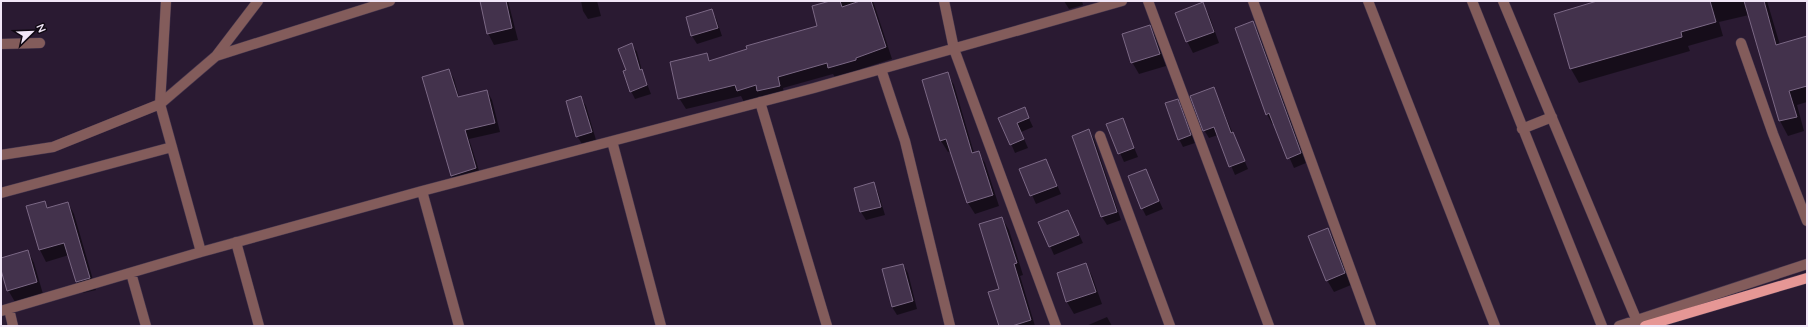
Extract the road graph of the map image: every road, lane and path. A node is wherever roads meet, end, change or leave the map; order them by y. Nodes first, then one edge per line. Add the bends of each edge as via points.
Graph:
1 (166, 1) edge
2 (258, 1) edge
3 (390, 1) edge
4 (944, 1) edge
5 (1122, 1) edge
6 (1148, 1) edge
7 (1253, 1) edge
8 (1368, 1) edge
9 (1472, 1) edge
10 (1503, 1) edge
11 (40, 43) dead end
12 (1741, 43) dead end
13 (1, 44) edge
14 (954, 49) junction
15 (216, 56) junction
16 (881, 69) junction
17 (760, 102) junction
18 (160, 104) junction
19 (1552, 118) junction
20 (1522, 129) junction
21 (1100, 136) dead end
22 (612, 141) junction
23 (172, 147) junction
24 (1, 155) edge
25 (422, 191) junction
26 (1, 193) edge
27 (1807, 222) edge
28 (236, 242) junction
29 (201, 252) junction
30 (1807, 264) edge
31 (131, 273) junction
32 (1807, 278) edge
33 (5, 310) edge
34 (1637, 323) edge
35 (13, 326) edge
36 (146, 326) edge
37 (259, 326) edge
38 (459, 326) edge
39 (661, 326) edge
40 (827, 326) edge
41 (950, 326) edge
42 (1056, 326) edge
43 (1170, 326) edge
44 (1269, 326) edge
45 (1372, 326) edge
46 (1495, 326) edge
47 (1602, 326) edge
48 (1619, 326) edge
49 (1645, 326) edge

1 - 18 street
2 - 15 street
3 - 15 street
4 - 14 street
5 - 14 street
6 - 44 street
7 - 45 street
8 - 46 street
9 - 20 street
10 - 19 street
11 - 13 street
12 - 27 street via 1772,134
14 - 16 street
14 - 42 street
15 - 18 street
16 - 17 street
16 - 41 street via 905,141
17 - 22 street
17 - 40 street
18 - 23 street
18 - 24 street via 53,147
19 - 20 street
19 - 34 street
20 - 47 street
21 - 43 street
22 - 25 street
22 - 39 street
23 - 26 street
23 - 29 street
25 - 28 street
25 - 38 street
28 - 29 street
28 - 37 street
29 - 31 street
30 - 34 street
31 - 33 street
31 - 36 street
32 - 49 main road
33 - 35 street
34 - 48 street

